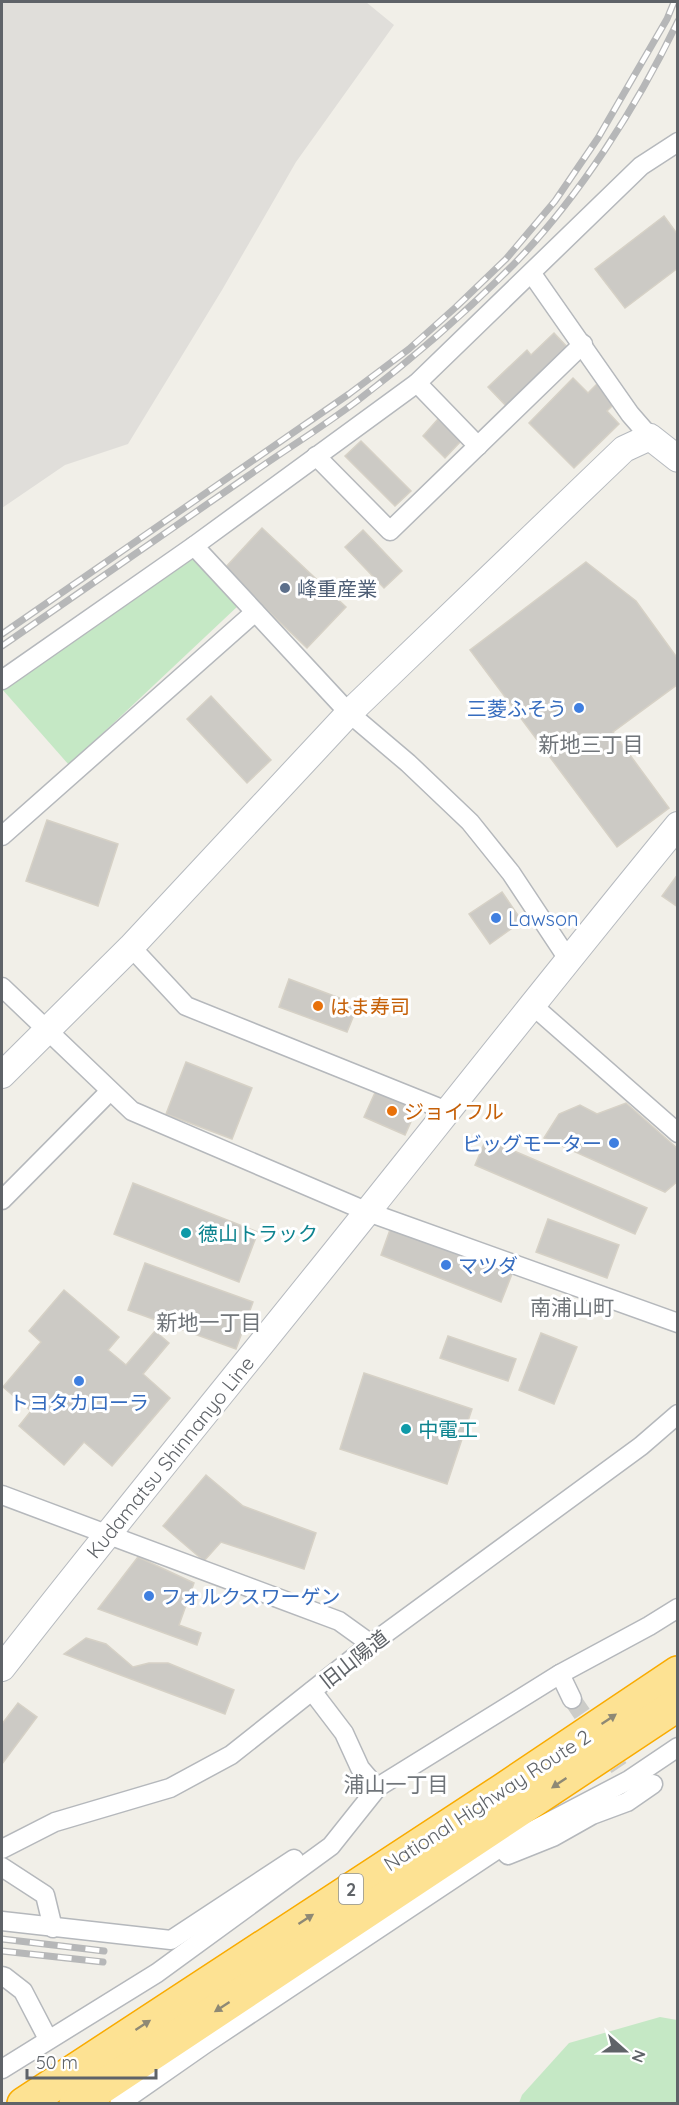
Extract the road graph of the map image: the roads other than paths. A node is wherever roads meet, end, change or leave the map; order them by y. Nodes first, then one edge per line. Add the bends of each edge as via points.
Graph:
1 (678, 142) edge
2 (532, 274) junction
3 (582, 344) junction
4 (417, 383) junction
5 (650, 437) junction
6 (478, 446) junction
7 (316, 456) junction
8 (678, 459) edge
9 (194, 546) junction
10 (255, 612) junction
11 (2, 680) edge
12 (349, 713) junction
13 (678, 825) edge
14 (2, 836) edge
15 (131, 947) junction
16 (568, 959) junction
17 (2, 987) edge
18 (531, 1005) junction
19 (47, 1030) junction
20 (2, 1075) edge
21 (110, 1091) junction
22 (447, 1111) junction
23 (678, 1133) edge
24 (2, 1200) edge
25 (368, 1212) junction
26 (678, 1323) edge
27 (678, 1414) edge
28 (2, 1495) edge
29 (105, 1535) junction
30 (678, 1608) edge
31 (372, 1644) junction
32 (2, 1668) edge
33 (678, 1673) edge
34 (560, 1674) junction
35 (312, 1691) junction
36 (572, 1699) tunnel mouth
37 (678, 1704) edge
38 (678, 1747) edge
39 (653, 1784) dead end
40 (377, 1788) junction
41 (331, 1846) junction
42 (501, 1847) junction
43 (2, 1850) edge
44 (2, 1867) edge
45 (2, 1921) edge
46 (53, 1928) junction
47 (2, 1976) edge
48 (48, 2039) junction
49 (2, 2069) edge
50 (24, 2103) edge
51 (76, 2103) edge
52 (119, 2103) edge

1 - 2 street via 641,166
2 - 3 street
2 - 4 street
3 - 5 street
3 - 6 street
4 - 6 street
4 - 7 street
5 - 8 main road
5 - 12 main road via 624,449
6 - 7 street via 390,531
7 - 9 street
9 - 10 street
9 - 11 street
10 - 12 street
10 - 14 street
12 - 15 main road
12 - 16 street via 470,822 511,873
13 - 16 main road, Kudamatsu Shinnanyo Line
15 - 19 main road
15 - 22 street via 186,1006
16 - 18 main road, Kudamatsu Shinnanyo Line
17 - 19 street
18 - 22 main road, Kudamatsu Shinnanyo Line
18 - 23 street
19 - 20 main road
19 - 21 street
21 - 24 street
21 - 25 street via 132,1111
22 - 25 main road, Kudamatsu Shinnanyo Line
25 - 26 street
25 - 29 main road, Kudamatsu Shinnanyo Line
27 - 31 street, 旧山陽道 via 641,1446
28 - 29 street
29 - 31 street via 339,1621
29 - 32 main road, Kudamatsu Shinnanyo Line
30 - 34 street
31 - 35 street, 旧山陽道
50 -> 33 highway, National Highway Route 2 / 2
34 - 36 street
34 - 40 street
35 - 40 street via 344,1733 360,1768
35 - 43 street, 旧山陽道 via 231,1755 170,1788 56,1822
37 -> 51 highway, National Highway Route 2 / 2
38 - 42 street via 624,1774
39 - 42 street via 627,1802 592,1815 553,1837 508,1855
40 - 41 street
41 - 46 street via 321,1841 171,1940
41 - 48 street via 157,1974
42 - 52 street
44 - 46 street via 45,1896
45 - 46 street
47 - 48 street via 23,1991
48 - 49 street

